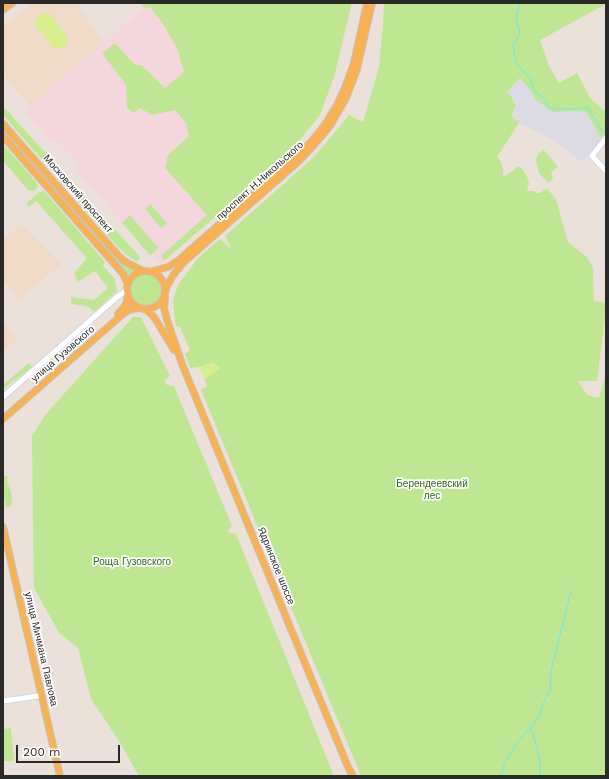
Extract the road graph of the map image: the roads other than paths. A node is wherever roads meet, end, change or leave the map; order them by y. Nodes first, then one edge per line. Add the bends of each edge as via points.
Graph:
1 (7, 3) edge
2 (12, 3) edge
3 (367, 3) edge
4 (372, 3) edge
5 (3, 6) edge
6 (3, 10) edge
7 (3, 124) edge
8 (3, 136) edge
9 (606, 139) edge
10 (606, 171) edge
11 (144, 271) junction
12 (153, 271) junction
13 (128, 290) junction
14 (165, 295) junction
15 (142, 309) junction
16 (182, 364) junction
17 (3, 397) edge
18 (3, 415) edge
19 (3, 419) edge
20 (3, 527) edge
21 (4, 535) edge
22 (3, 543) edge
23 (13, 580) junction
24 (40, 696) junction
25 (3, 701) edge
26 (58, 776) edge
27 (353, 776) edge

1 - 5 main road
2 - 6 main road
3 - 12 main road, проспект Н.Никольского via 352,69 336,107 324,126 288,164 189,251 168,267
4 - 14 main road, проспект Н.Никольского via 357,69 346,98 330,126 299,161 184,262 167,286
7 - 11 main road, Московский проспект via 116,253 124,261
8 - 13 main road, Московский проспект via 118,268 125,278
9 - 10 street via 592,156
11 - 12 main road
11 - 13 main road via 135,274 129,280
12 - 14 main road via 163,280
13 - 15 main road via 131,302
13 - 17 street
13 - 18 main road, улица Гузовского via 126,304 122,310
14 - 15 main road via 158,306
14 - 16 main road, Ядринское шоссе via 164,308
15 - 16 main road, Ядринское шоссе via 154,317
15 - 19 main road, улица Гузовского via 124,313
16 - 27 main road, Ядринское шоссе
20 - 21 main road, улица Мичмана Павлова
21 - 23 main road, улица Мичмана Павлова
22 - 23 main road, улица Мичмана Павлова
23 - 24 main road, улица Мичмана Павлова
24 - 25 street
24 - 26 main road, улица Мичмана Павлова

